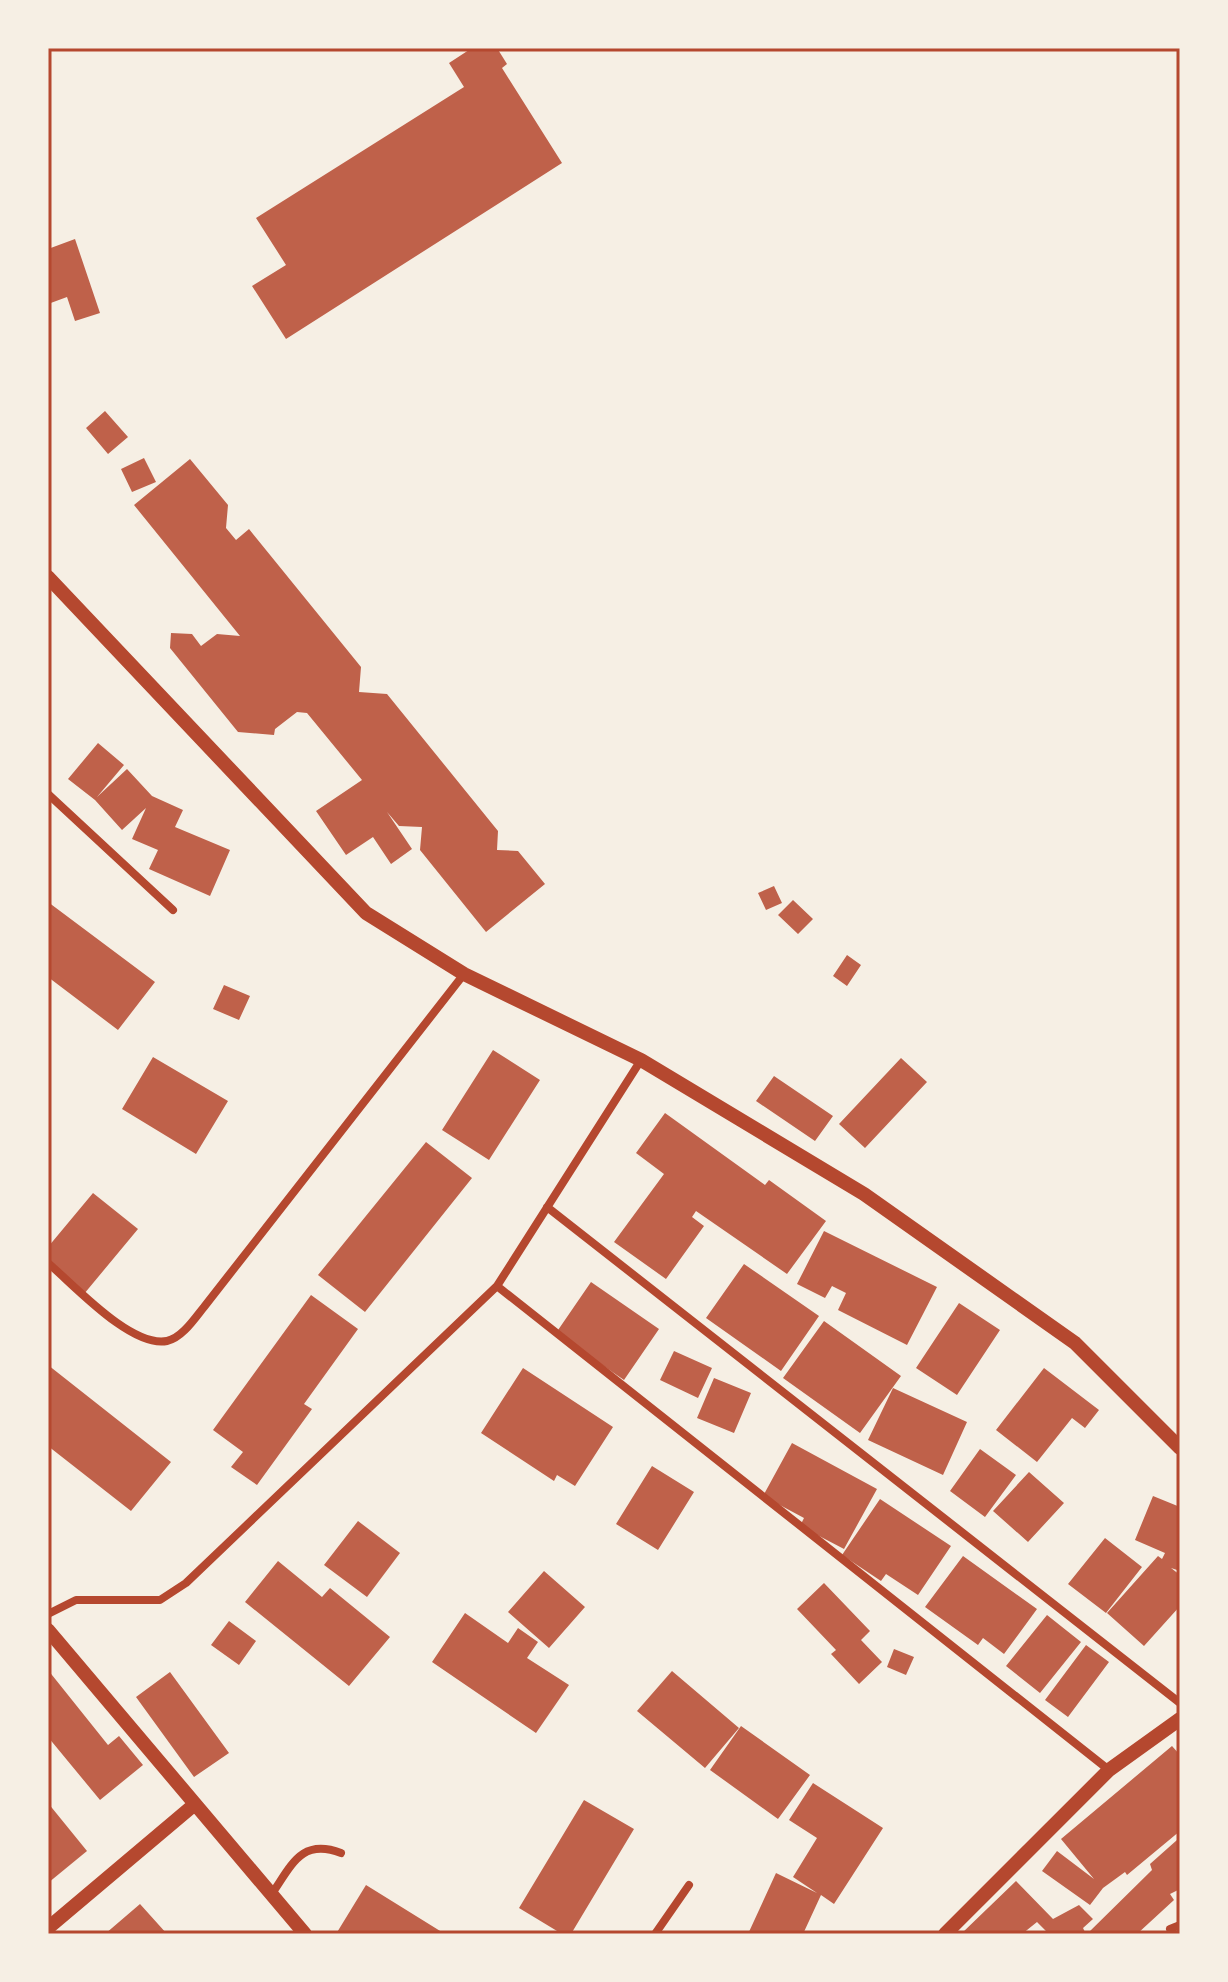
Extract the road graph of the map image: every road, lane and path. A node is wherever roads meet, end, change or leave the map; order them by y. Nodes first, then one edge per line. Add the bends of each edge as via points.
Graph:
1 (48, 577) edge
2 (48, 794) edge
3 (173, 910) dead end
4 (464, 974) junction
5 (641, 1060) junction
6 (547, 1207) junction
7 (48, 1263) edge
8 (497, 1286) junction
9 (1180, 1448) edge
10 (48, 1614) edge
11 (48, 1630) edge
12 (1180, 1703) edge
13 (1180, 1719) edge
14 (1109, 1770) junction
15 (195, 1804) junction
16 (341, 1853) dead end
17 (689, 1885) dead end
18 (271, 1895) junction
19 (1180, 1925) edge
20 (48, 1927) edge
21 (1170, 1929) dead end
22 (55, 1934) edge
23 (305, 1934) edge
24 (655, 1934) edge
25 (945, 1934) edge

1 - 4 street via 366,913
2 - 3 street
4 - 5 street
4 - 7 street via 204,1307 169,1341 129,1332
5 - 6 street
5 - 9 street via 864,1194 1075,1343
6 - 8 street
6 - 12 street
8 - 10 street via 186,1583 160,1600 76,1600
8 - 14 street
11 - 15 street
13 - 14 street
14 - 25 street
15 - 18 street
15 - 20 street
16 - 18 street via 311,1847
17 - 24 street
18 - 23 street
19 - 21 street
20 - 22 street

